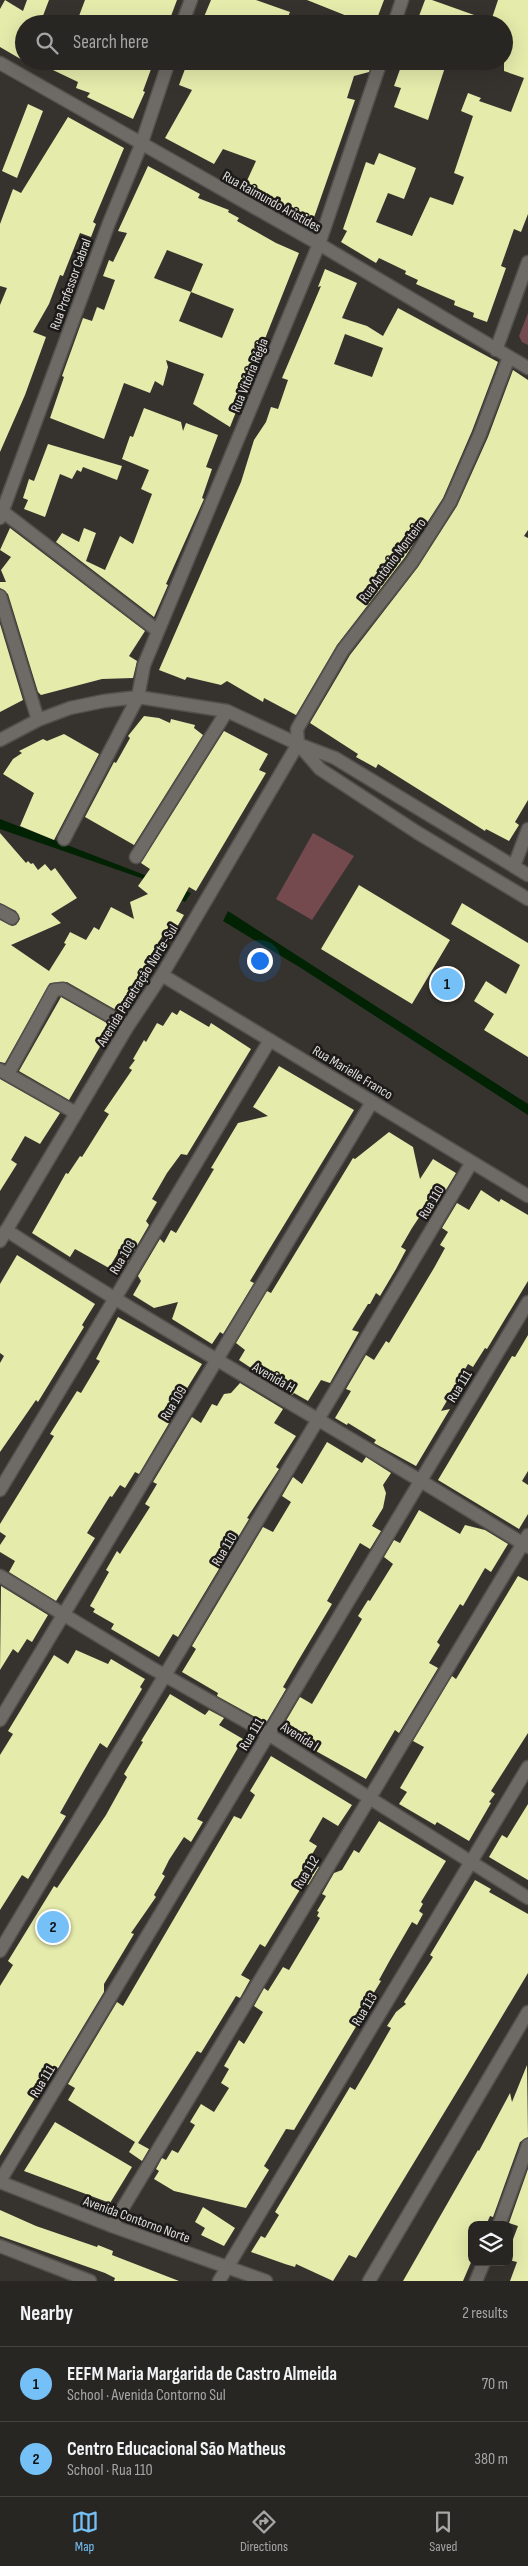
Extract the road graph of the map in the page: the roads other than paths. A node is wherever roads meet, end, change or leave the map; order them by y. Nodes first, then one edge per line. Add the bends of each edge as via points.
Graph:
1 (191, 0) edge
2 (402, 0) edge
3 (185, 15) edge
4 (397, 15) edge
5 (0, 63) edge
6 (167, 70) edge
7 (378, 70) edge
8 (140, 145) junction
9 (319, 244) junction
10 (528, 262) edge
11 (496, 350) junction
12 (509, 357) junction
13 (528, 368) edge
14 (1, 515) edge
15 (0, 596) edge
16 (158, 632) junction
17 (138, 697) junction
18 (227, 711) junction
19 (38, 720) junction
20 (0, 740) edge
21 (298, 744) junction
22 (528, 829) edge
23 (64, 839) dead end
24 (136, 856) dead end
25 (514, 866) junction
26 (528, 875) edge
27 (528, 899) edge
28 (0, 911) edge
29 (12, 918) dead end
30 (162, 975) junction
31 (128, 1026) junction
32 (270, 1040) junction
33 (4, 1072) edge
34 (372, 1102) junction
35 (76, 1113) junction
36 (472, 1162) junction
37 (528, 1196) edge
38 (3, 1236) edge
39 (114, 1300) junction
40 (528, 1302) edge
41 (216, 1360) junction
42 (318, 1420) junction
43 (419, 1480) junction
44 (0, 1490) edge
45 (526, 1542) edge
46 (0, 1576) edge
47 (65, 1615) junction
48 (166, 1676) junction
49 (0, 1720) edge
50 (268, 1734) junction
51 (528, 1767) edge
52 (369, 1798) junction
53 (471, 1862) junction
54 (528, 1898) edge
55 (0, 1951) edge
56 (528, 2012) edge
57 (528, 2144) edge
58 (0, 2181) edge
59 (500, 2221) edge
60 (112, 2226) junction
61 (0, 2246) edge
62 (482, 2266) edge
63 (227, 2268) junction
64 (90, 2281) edge
65 (219, 2281) edge
66 (266, 2281) edge
67 (369, 2281) edge
68 (476, 2281) edge

1 - 3 street
2 - 4 street
5 - 8 street, Rua Raimundo Aristides
6 - 8 street, Rua Professor Cabral
7 - 9 street, Rua Vitória Régia
8 - 9 street, Rua Raimundo Aristides
8 - 14 street, Rua Professor Cabral
9 - 11 street, Rua Raimundo Aristides
9 - 16 street, Rua Vitória Régia
10 - 11 street
11 - 12 street, Rua Raimundo Aristides
12 - 13 street, Rua Raimundo Aristides
12 - 21 street, Rua Antônio Monteiro via 450,502 412,562 343,650 296,729
14 - 16 street
15 - 19 street
16 - 17 street, Rua Vitória Régia via 144,664
17 - 18 street
17 - 19 street via 70,708
17 - 23 street, Rua Vitória Régia
18 - 21 street
18 - 24 street
19 - 20 street
21 - 25 street via 335,758
21 - 27 street via 320,769
21 - 30 street, Avenida Penetração Norte-Sul
22 - 25 street
25 - 26 street
28 - 29 street
30 - 31 street, Avenida Penetração Norte-Sul
30 - 32 street, Rua Marielle Franco
31 - 33 street via 63,989 54,990
31 - 35 street, Avenida Penetração Norte-Sul
32 - 34 street, Rua Marielle Franco
32 - 39 street, Rua 108
33 - 35 street
34 - 36 street, Rua Marielle Franco
34 - 41 street, Rua 109
35 - 38 street, Avenida Penetração Norte-Sul
36 - 37 street, Rua Marielle Franco
36 - 42 street, Rua 110
38 - 39 street, Avenida H
39 - 41 street, Avenida H
39 - 44 street, Rua 108
40 - 43 street, Rua 111
41 - 42 street, Avenida H
41 - 47 street, Rua 109
42 - 43 street, Avenida H
42 - 48 street, Rua 110
43 - 45 street, Avenida H
43 - 50 street, Rua 111
45 - 52 street, Rua 112
46 - 47 street, Avenida I
47 - 48 street, Avenida I
47 - 49 street, Rua 109
48 - 50 street, Avenida I
48 - 55 street, Rua 110
50 - 52 street, Avenida I
50 - 58 street, Rua 111
51 - 53 street, Rua 113
52 - 53 street, Avenida I
52 - 60 street, Rua 112
53 - 54 street, Avenida I
53 - 63 street, Rua 113
56 - 67 street
57 - 59 street
58 - 60 street, Avenida Contorno Norte
60 - 63 street, Avenida Contorno Norte
61 - 64 street
62 - 68 street
63 - 65 street, Rua 113
63 - 66 street, Avenida Contorno Norte

